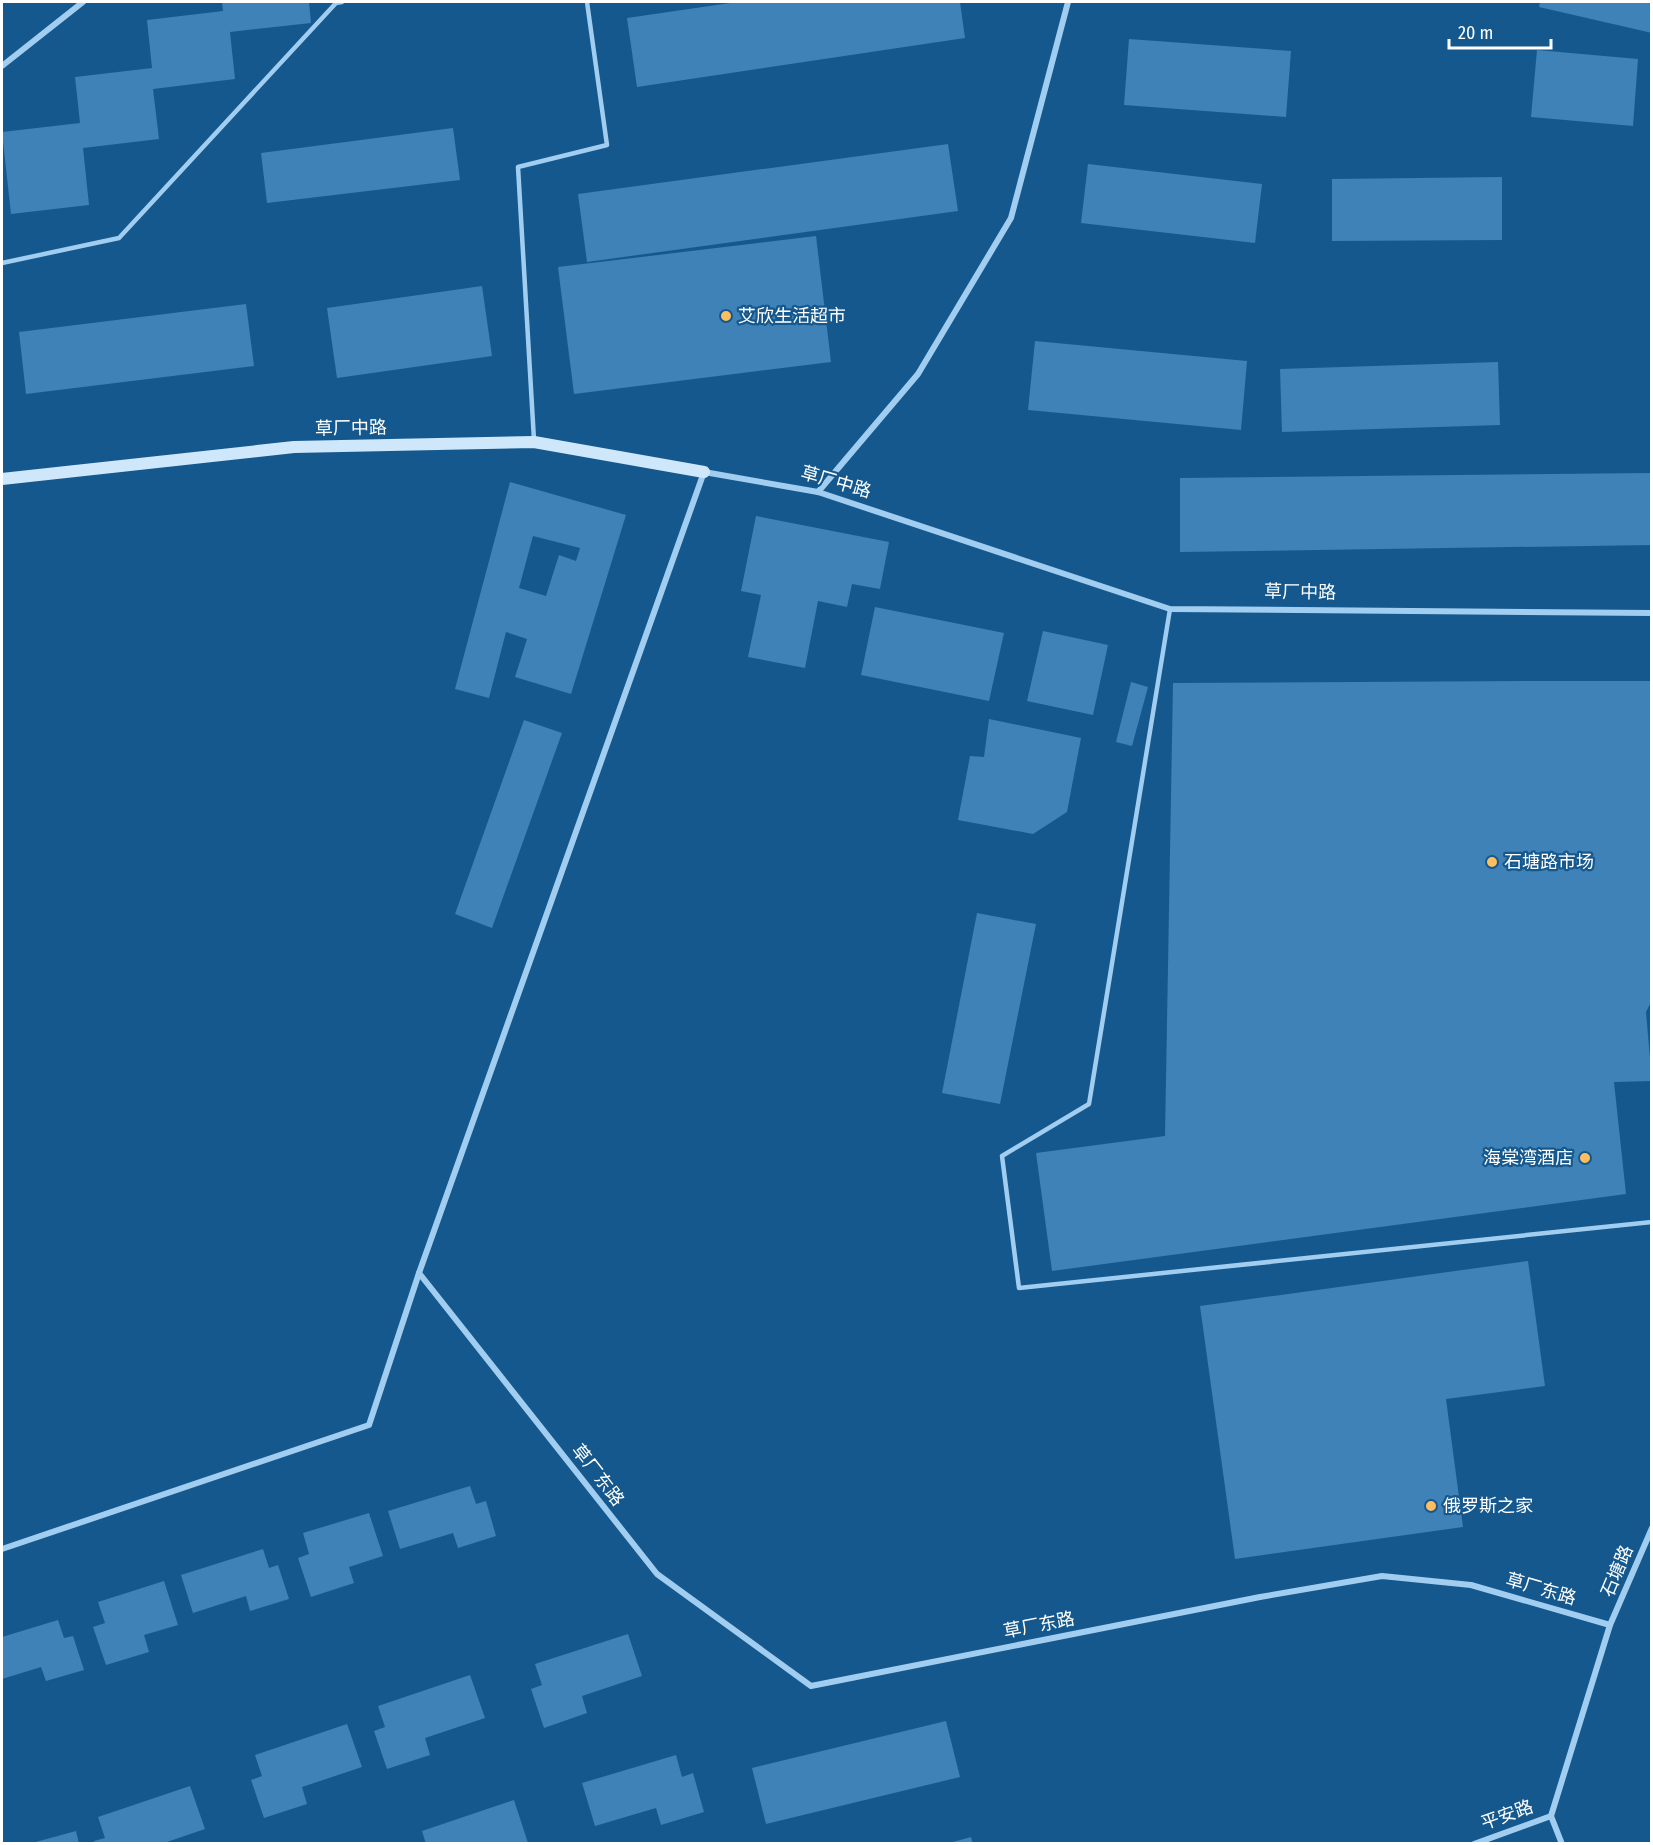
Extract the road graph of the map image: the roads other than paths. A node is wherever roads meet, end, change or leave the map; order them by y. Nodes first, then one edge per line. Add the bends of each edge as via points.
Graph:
1 (83, 2) edge
2 (342, 2) edge
3 (587, 2) edge
4 (1068, 2) edge
5 (2, 66) edge
6 (2, 263) edge
7 (534, 442) junction
8 (704, 471) junction
9 (2, 479) edge
10 (818, 492) junction
11 (1170, 609) junction
12 (1652, 613) edge
13 (1652, 1222) edge
14 (419, 1273) junction
15 (1652, 1528) edge
16 (2, 1549) edge
17 (1610, 1625) junction
18 (1551, 1815) junction
19 (1474, 1844) edge
20 (1562, 1844) edge

1 - 5 street
2 - 6 lane via 336,3 118,238
3 - 7 lane via 607,145 518,167
4 - 10 street via 1011,218 918,374
7 - 8 street, 草厂中路
7 - 9 street, 草厂中路 via 294,447
8 - 10 street, 草厂中路
8 - 14 street
10 - 11 street, 草厂中路
11 - 12 street, 草厂中路
11 - 13 lane via 1089,1104 1002,1156 1019,1288
14 - 16 street via 369,1425
14 - 17 street, 草厂东路 via 657,1574 811,1686 1383,1576 1471,1585
15 - 17 street, 石塘路
17 - 18 street
18 - 19 street, 平安路
18 - 20 street

